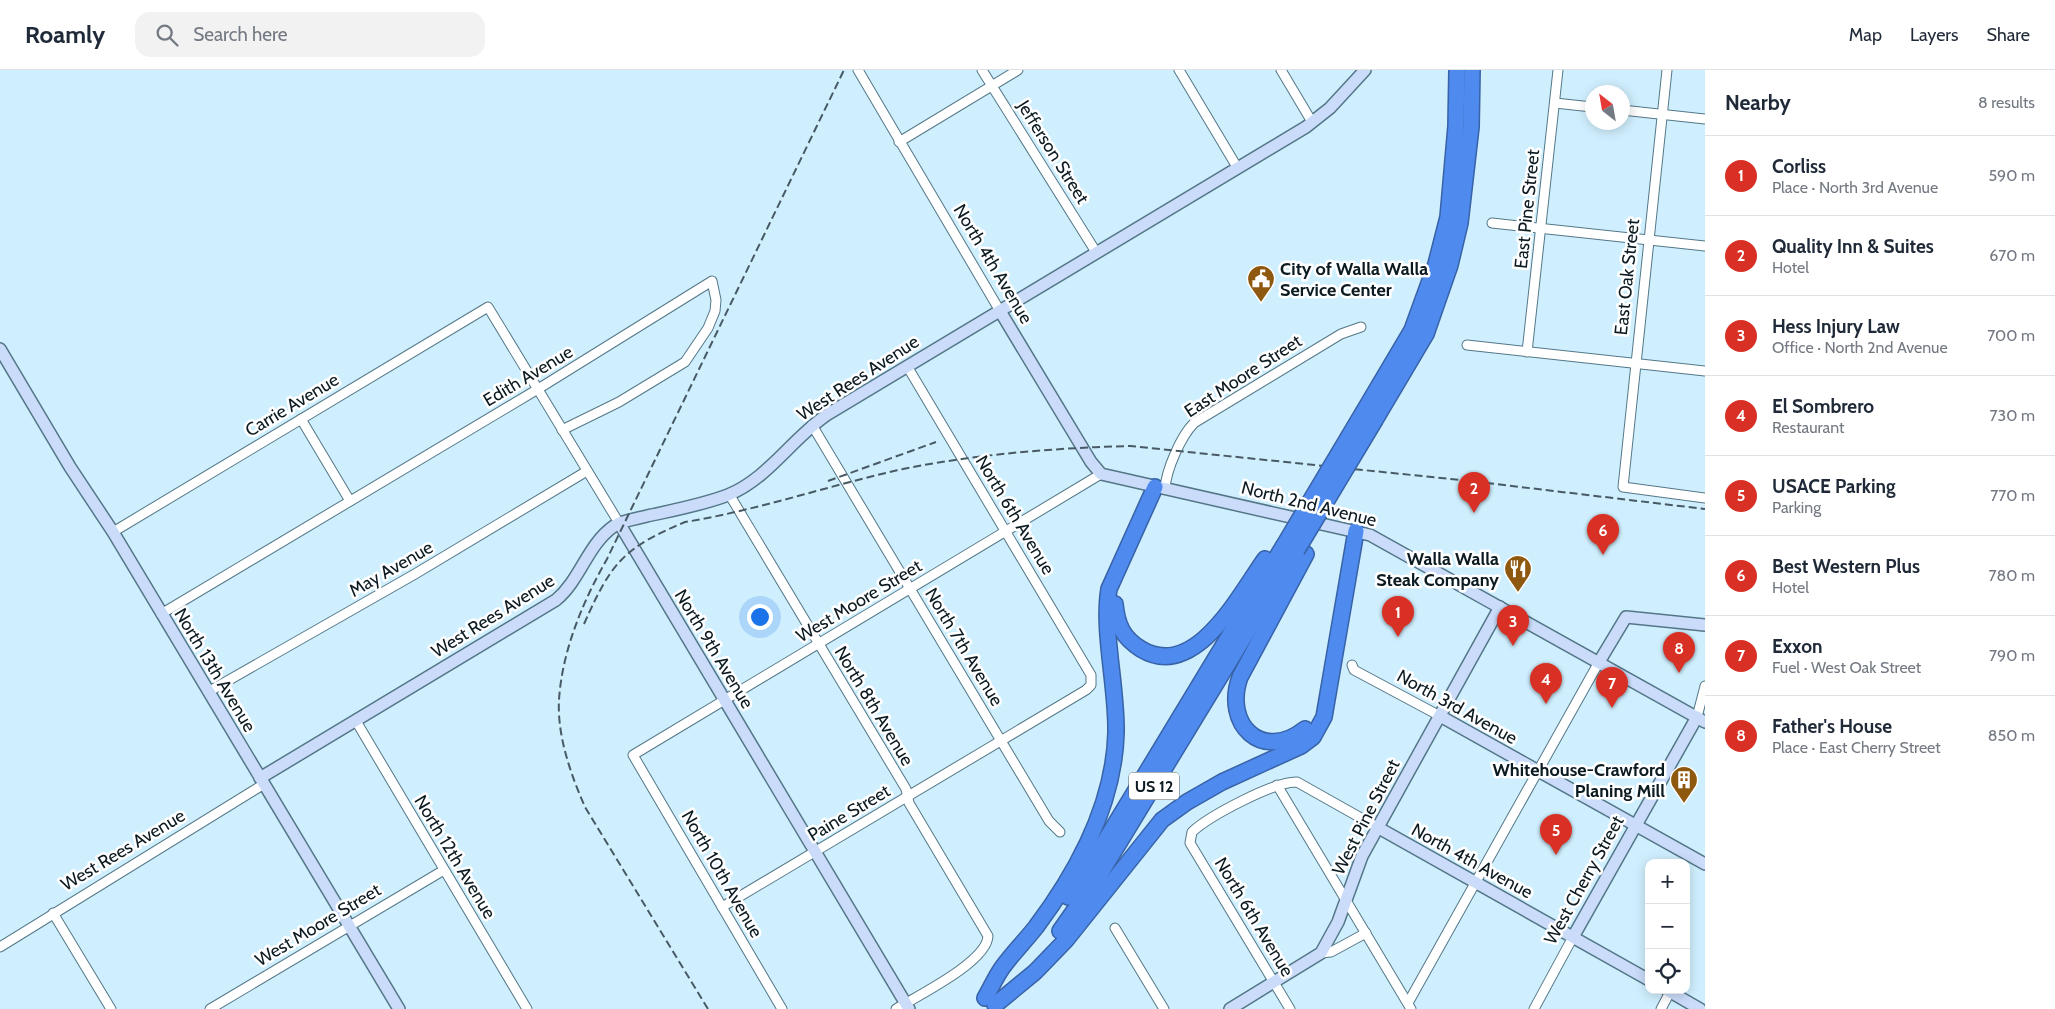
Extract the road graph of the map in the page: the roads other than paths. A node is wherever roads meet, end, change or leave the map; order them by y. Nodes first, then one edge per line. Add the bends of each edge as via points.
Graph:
1 (858, 70) edge
2 (982, 70) edge
3 (1018, 70) edge
4 (1179, 70) edge
5 (1281, 70) edge
6 (1365, 70) edge
7 (1457, 70) edge
8 (1473, 70) edge
9 (1558, 70) edge
10 (1667, 70) edge
11 (992, 86) junction
12 (1554, 103) junction
13 (1585, 106) edge
14 (1630, 111) edge
15 (1662, 114) junction
16 (1705, 119) edge
17 (1312, 122) junction
18 (900, 142) junction
19 (1237, 167) junction
20 (1492, 223) dead end
21 (1541, 228) junction
22 (1649, 240) junction
23 (1705, 246) edge
24 (1096, 252) junction
25 (488, 307) joint
26 (1000, 311) junction
27 (1361, 327) dead end
28 (1467, 345) dead end
29 (0, 349) edge
30 (1527, 352) junction
31 (1636, 364) junction
32 (907, 366) junction
33 (1705, 372) edge
34 (538, 389) junction
35 (1370, 416) junction
36 (300, 419) junction
37 (812, 425) junction
38 (562, 430) junction
39 (587, 471) junction
40 (1101, 474) junction
41 (1162, 484) junction
42 (730, 494) junction
43 (1705, 498) edge
44 (350, 501) junction
45 (619, 523) junction
46 (1351, 530) junction
47 (112, 532) junction
48 (1006, 533) junction
49 (1290, 548) junction
50 (910, 590) junction
51 (1500, 607) junction
52 (161, 614) junction
53 (1705, 625) edge
54 (818, 645) junction
55 (1599, 662) junction
56 (1352, 665) dead end
57 (1092, 682) joint
58 (1705, 686) edge
59 (208, 692) junction
60 (724, 701) junction
61 (1440, 716) junction
62 (1701, 719) edge
63 (356, 721) junction
64 (1001, 741) junction
65 (633, 755) joint
66 (1537, 772) junction
67 (262, 781) junction
68 (1277, 785) junction
69 (907, 796) junction
70 (1634, 825) junction
71 (1377, 827) junction
72 (1060, 832) dead end
73 (815, 852) junction
74 (1705, 864) edge
75 (444, 870) junction
76 (1475, 883) junction
77 (1346, 897) junction
78 (722, 907) junction
79 (53, 913) junction
80 (349, 925) junction
81 (1115, 928) dead end
82 (1366, 933) junction
83 (1573, 937) junction
84 (0, 946) edge
85 (1321, 953) junction
86 (1645, 978) edge
87 (1274, 982) junction
88 (1667, 994) edge
89 (1673, 994) edge
90 (986, 1005) edge
91 (1410, 1006) edge
92 (903, 1007) edge
93 (111, 1009) edge
94 (210, 1009) edge
95 (399, 1009) edge
96 (527, 1009) edge
97 (782, 1009) edge
98 (1164, 1009) edge
99 (1230, 1009) edge
100 (1290, 1009) edge
101 (1534, 1009) edge
102 (1661, 1009) edge
103 (1700, 1009) edge

1 - 18 street, North 4th Avenue
2 - 11 street, Jefferson Street
3 - 11 street
4 - 19 street
5 - 17 street
6 - 17 street, West Rees Avenue
7 - 35 highway, US 12 via 1448,217 1436,264 1412,330
8 - 35 highway, US 12 via 1460,223 1450,265 1426,334
9 - 12 street, East Pine Street
10 - 15 street, East Oak Street
11 - 18 street
11 - 24 street, Jefferson Street
12 - 13 street
12 - 21 street, East Pine Street
14 - 15 street
15 - 16 street
15 - 22 street, East Oak Street
17 - 19 street, West Rees Avenue
18 - 26 street, North 4th Avenue
19 - 24 street, West Rees Avenue
20 - 21 street
21 - 22 street
21 - 30 street, East Pine Street
22 - 23 street
22 - 31 street, East Oak Street
24 - 26 street, West Rees Avenue
25 - 34 street, North 9th Avenue
25 - 36 street, Carrie Avenue
26 - 32 street, West Rees Avenue
26 - 40 street, North 4th Avenue
27 - 41 street, East Moore Street via 1341,334 1194,422
28 - 30 street
29 - 47 street, North 13th Avenue
30 - 31 street
31 - 33 street
31 - 43 street, East Oak Street via 1622,487
32 - 37 street, West Rees Avenue
32 - 48 street, North 6th Avenue
34 - 38 street, North 9th Avenue
34 - 38 street, Edith Avenue via 712,281 715,311 708,328 685,362 619,402
34 - 44 street, Edith Avenue
35 - 49 highway, US 12, bridge
35 - 49 highway, US 12, bridge via 1320,484
36 - 44 street
36 - 47 street, Carrie Avenue
37 - 42 street, West Rees Avenue via 762,473
37 - 50 street, North 7th Avenue
38 - 39 street, North 9th Avenue
39 - 45 street, North 9th Avenue
39 - 59 street, May Avenue
40 - 41 street, North 2nd Avenue
40 - 48 street, West Moore Street
41 - 46 street, North 2nd Avenue
41 - 49 highway via 1118,586 1115,604 1117,620 1124,634 1147,652 1178,655 1192,650
41 - 90 highway via 1109,589 1106,605 1116,734 1101,812 1072,872 1036,927 1002,969
42 - 45 street, West Rees Avenue
42 - 54 street, North 8th Avenue
44 - 52 street, Edith Avenue
45 - 60 street, North 9th Avenue
45 - 63 street, West Rees Avenue via 600,538 573,584 556,600
46 - 49 highway via 1317,707 1307,728 1293,739 1273,743 1257,740 1242,727 1234,693
46 - 51 street, North 2nd Avenue via 1388,544
46 - 90 highway via 1324,717 1313,737 1301,746 1222,782 1162,820 1066,940 1035,972
47 - 52 street, North 13th Avenue
48 - 50 street, West Moore Street
48 - 57 street, North 6th Avenue via 1091,675
49 - 90 highway, US 12 via 1090,866
50 - 54 street, West Moore Street
50 - 64 street, North 7th Avenue
51 - 55 street, North 2nd Avenue
51 - 61 street, West Pine Street
52 - 59 street, North 13th Avenue
53 - 55 street via 1626,617
54 - 60 street, West Moore Street
54 - 69 street, North 8th Avenue
55 - 62 street, North 2nd Avenue
55 - 66 street
56 - 61 street, North 3rd Avenue via 1354,670
57 - 64 street, Paine Street via 1086,690
58 - 62 street
59 - 67 street, North 13th Avenue
60 - 65 street, West Moore Street
60 - 73 street, North 9th Avenue
61 - 66 street, North 3rd Avenue
61 - 71 street, West Pine Street
62 - 70 street, West Cherry Street
63 - 67 street, West Rees Avenue
63 - 75 street, North 12th Avenue
64 - 69 street, Paine Street
64 - 72 street, North 7th Avenue via 1049,821
65 - 78 street, North 10th Avenue
66 - 70 street, North 3rd Avenue
66 - 76 street
67 - 79 street, West Rees Avenue
67 - 80 street, North 13th Avenue
68 - 71 street, North 4th Avenue via 1297,782
68 - 77 street
68 - 87 street, North 6th Avenue via 1196,828 1190,843
69 - 73 street, Paine Street
69 - 92 street, North 8th Avenue via 988,936 986,944 966,965
70 - 74 street, North 3rd Avenue
70 - 83 street, West Cherry Street
71 - 76 street, North 4th Avenue
71 - 77 street, West Pine Street
73 - 78 street, Paine Street
73 - 92 street, North 9th Avenue
75 - 80 street, West Moore Street
75 - 96 street, North 12th Avenue
76 - 83 street, North 4th Avenue
76 - 91 street
77 - 82 street
77 - 85 street, West Pine Street
78 - 97 street, North 10th Avenue
79 - 84 street, West Rees Avenue
79 - 93 street
80 - 94 street, West Moore Street
80 - 95 street, North 13th Avenue
81 - 98 street
82 - 85 street via 1331,952
82 - 91 street
83 - 86 street, North 4th Avenue
83 - 101 street, West Cherry Street
85 - 87 street, West Pine Street
87 - 99 street, West Pine Street
87 - 100 street, North 6th Avenue
88 - 102 street
89 - 103 street

